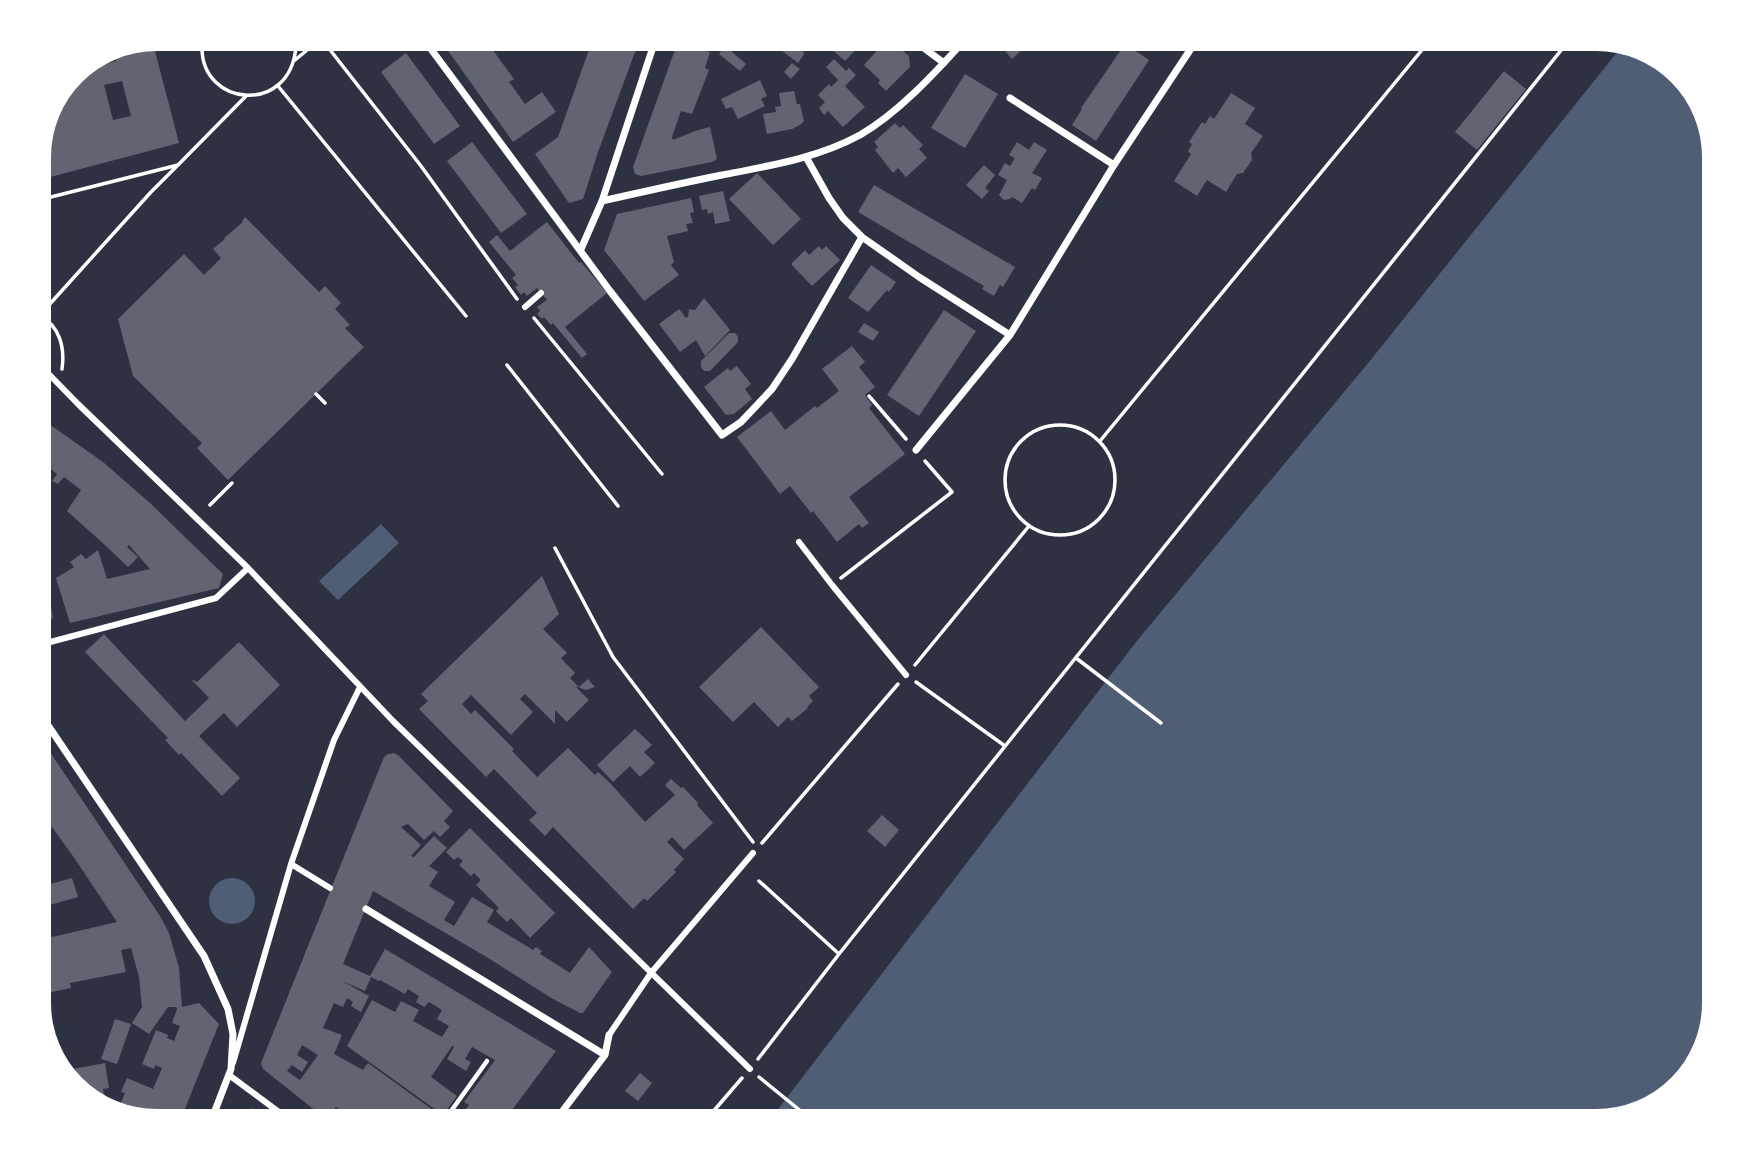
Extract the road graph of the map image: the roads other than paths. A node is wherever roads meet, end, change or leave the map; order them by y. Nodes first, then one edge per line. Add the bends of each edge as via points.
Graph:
1 (432, 51) edge
2 (652, 51) edge
3 (928, 51) edge
4 (955, 51) edge
5 (1189, 51) edge
6 (944, 63) junction
7 (1010, 97) dead end
8 (806, 157) junction
9 (1114, 165) junction
10 (602, 201) junction
11 (862, 237) junction
12 (582, 250) junction
13 (575, 259) dead end
14 (541, 293) dead end
15 (525, 307) road end
16 (1010, 335) junction
17 (51, 377) edge
18 (916, 450) road end
19 (799, 542) dead end
20 (248, 568) junction
21 (51, 642) edge
22 (906, 675) road end
23 (360, 687) junction
24 (51, 730) edge
25 (755, 851) road end
26 (291, 864) junction
27 (330, 888) dead end
28 (366, 909) dead end
29 (651, 973) junction
30 (608, 1035) joint
31 (605, 1055) junction
32 (487, 1061) dead end
33 (750, 1069) road end
34 (230, 1072) junction
35 (216, 1109) edge
36 (275, 1109) edge
37 (453, 1109) edge
38 (565, 1109) edge

1 - 12 street
2 - 10 street
3 - 6 street
4 - 6 street
5 - 9 street
6 - 8 street via 862,133
7 - 9 street
8 - 10 street
8 - 11 street via 829,198
9 - 16 street
10 - 12 street
11 - 12 street via 772,389 722,435
11 - 16 street
12 - 13 street
14 - 15 street
16 - 18 street
17 - 20 street
19 - 22 street
20 - 21 street via 216,598
20 - 23 street
23 - 26 street via 334,740
23 - 29 street
24 - 34 street via 204,956 228,1009 233,1034
25 - 29 street
26 - 27 street
26 - 34 street
28 - 31 street
29 - 30 street
29 - 33 street
30 - 31 street
31 - 38 street
32 - 37 lane
34 - 35 street
34 - 36 street

